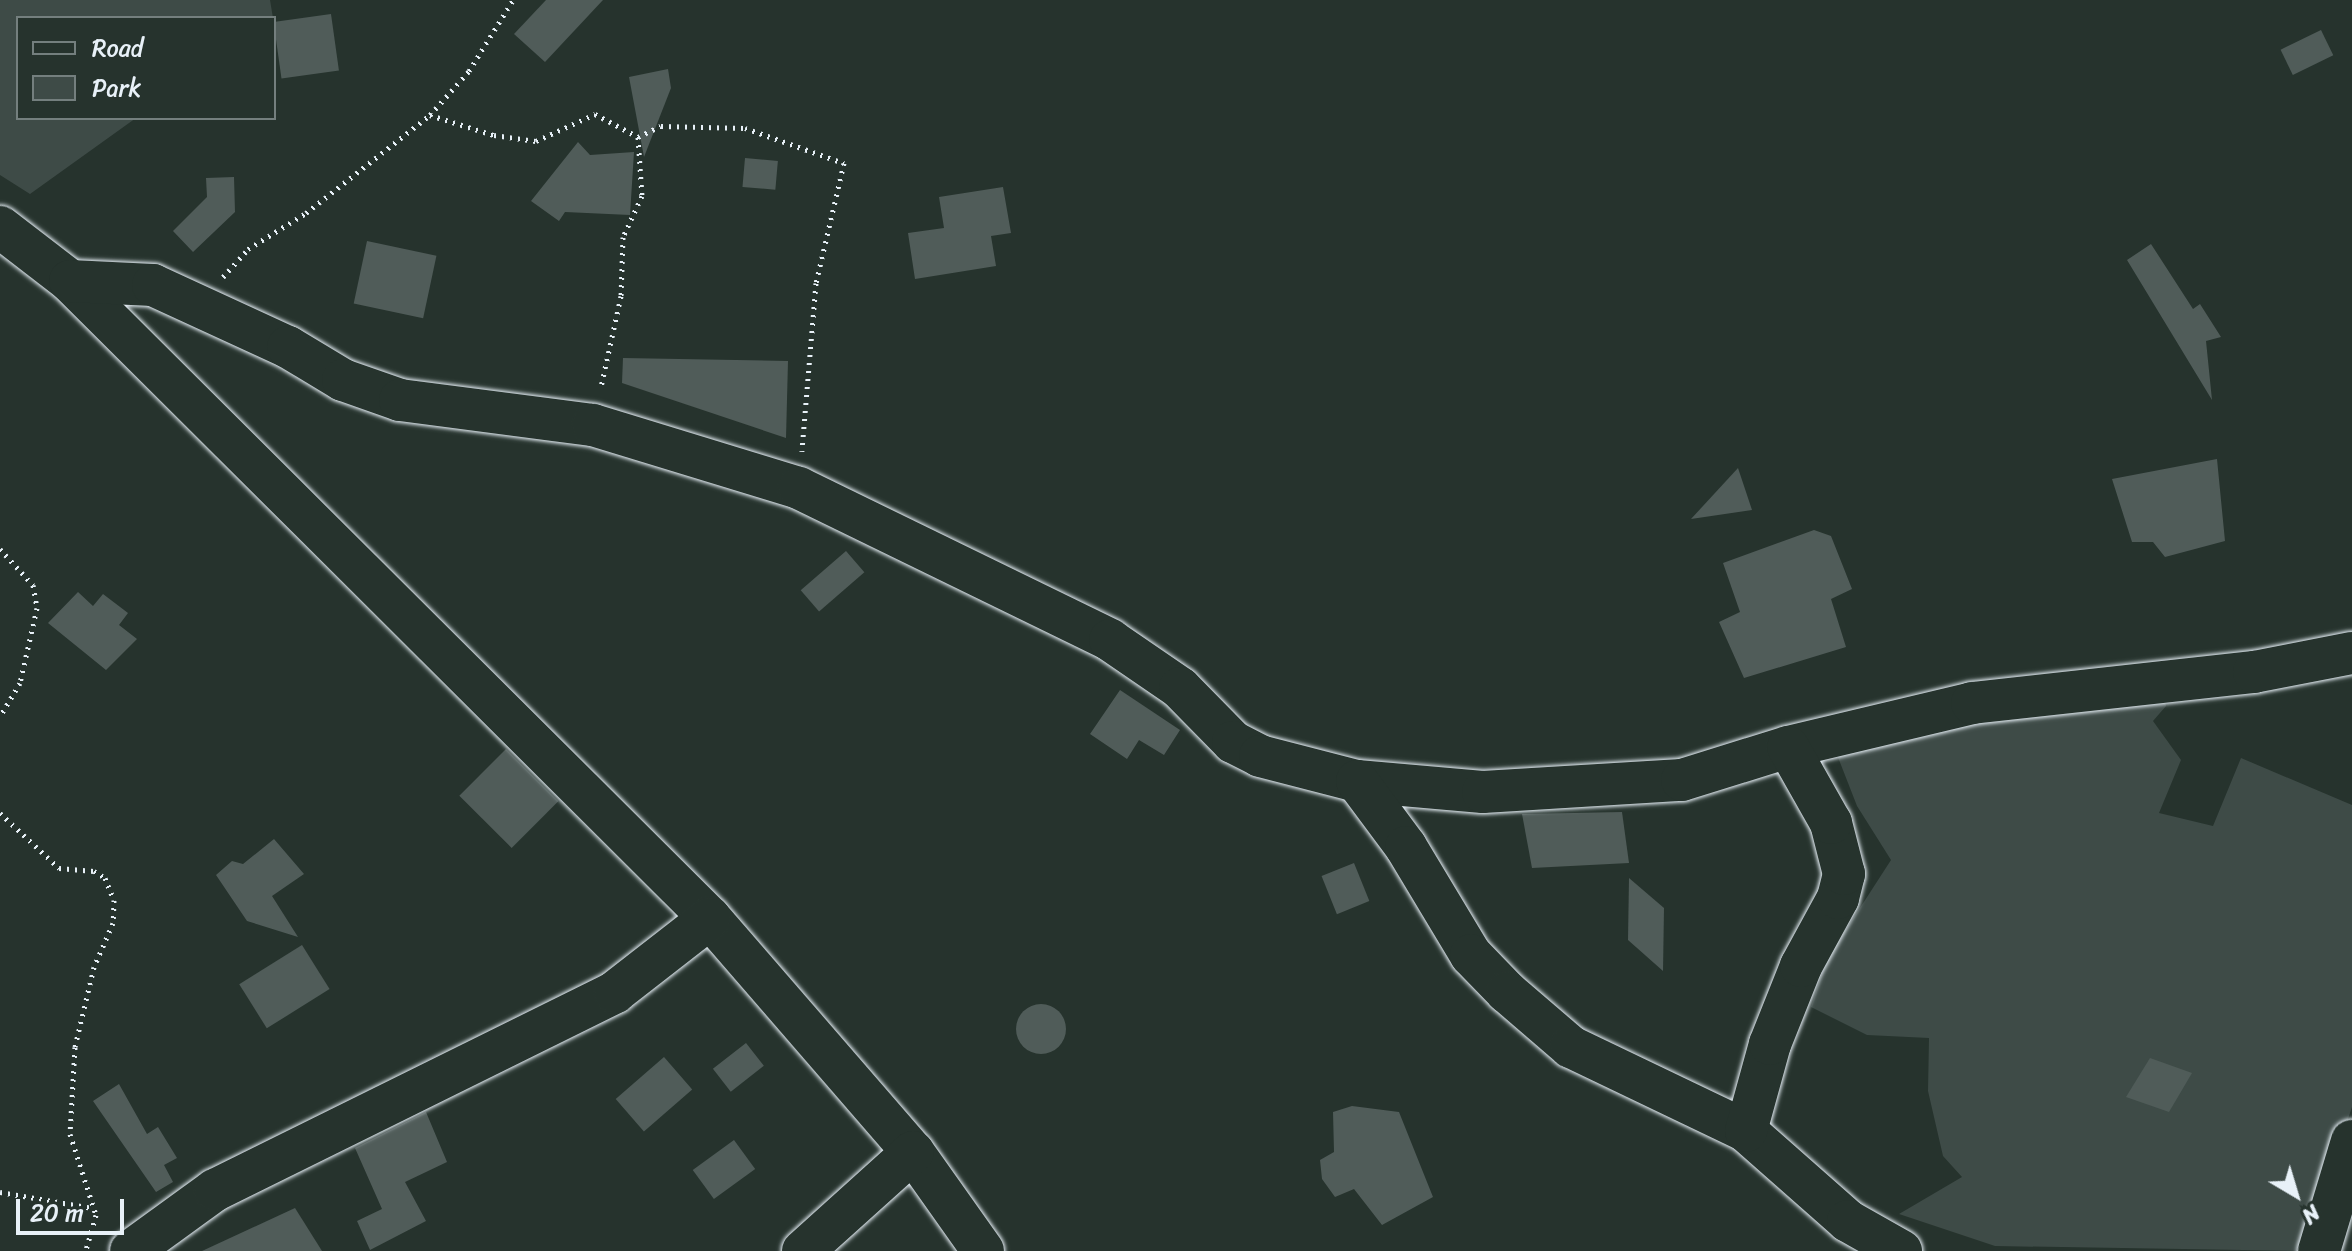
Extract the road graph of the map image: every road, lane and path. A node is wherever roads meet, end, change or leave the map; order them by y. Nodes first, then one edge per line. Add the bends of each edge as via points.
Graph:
1 (513, 0) edge
2 (430, 115) junction
3 (638, 137) junction
4 (0, 227) edge
5 (70, 281) junction
6 (199, 305) junction
7 (593, 425) junction
8 (799, 488) junction
9 (0, 549) edge
10 (2352, 653) edge
11 (0, 716) edge
12 (1788, 747) junction
13 (1357, 781) junction
14 (0, 813) edge
15 (710, 918) junction
16 (1746, 1131) junction
17 (2352, 1141) edge
18 (913, 1152) junction
19 (0, 1192) edge
20 (93, 1208) junction
21 (86, 1251) edge
22 (131, 1251) edge
23 (803, 1251) edge
24 (983, 1251) edge
25 (1901, 1251) edge
26 (2319, 1251) edge

1 - 2 path via 469,71
2 - 3 path via 494,135 536,141 595,114
2 - 6 path via 306,213 248,249
3 - 7 path via 642,196 623,237 621,296
3 - 8 path via 661,126 745,128 844,163 816,283
4 - 5 street
5 - 6 street via 153,285
5 - 15 street
6 - 7 street via 343,380 400,400
7 - 8 street
8 - 13 street via 1110,640 1180,688 1233,742 1260,756
9 - 11 path via 33,585 37,608 20,683
10 - 12 street via 2254,672 1972,703
12 - 13 street via 1682,780 1483,792
12 - 16 street via 1831,823 1844,874 1838,898 1801,966 1770,1044
13 - 16 street via 1406,847 1471,955 1507,992 1571,1047
14 - 20 path via 59,868 94,871 111,887 113,923 82,1006 73,1072 70,1134
15 - 18 street
15 - 22 street via 615,992 215,1190
16 - 25 street via 1848,1221
17 - 26 street
18 - 23 street
18 - 24 street
19 - 20 path
20 - 21 path via 96,1215

